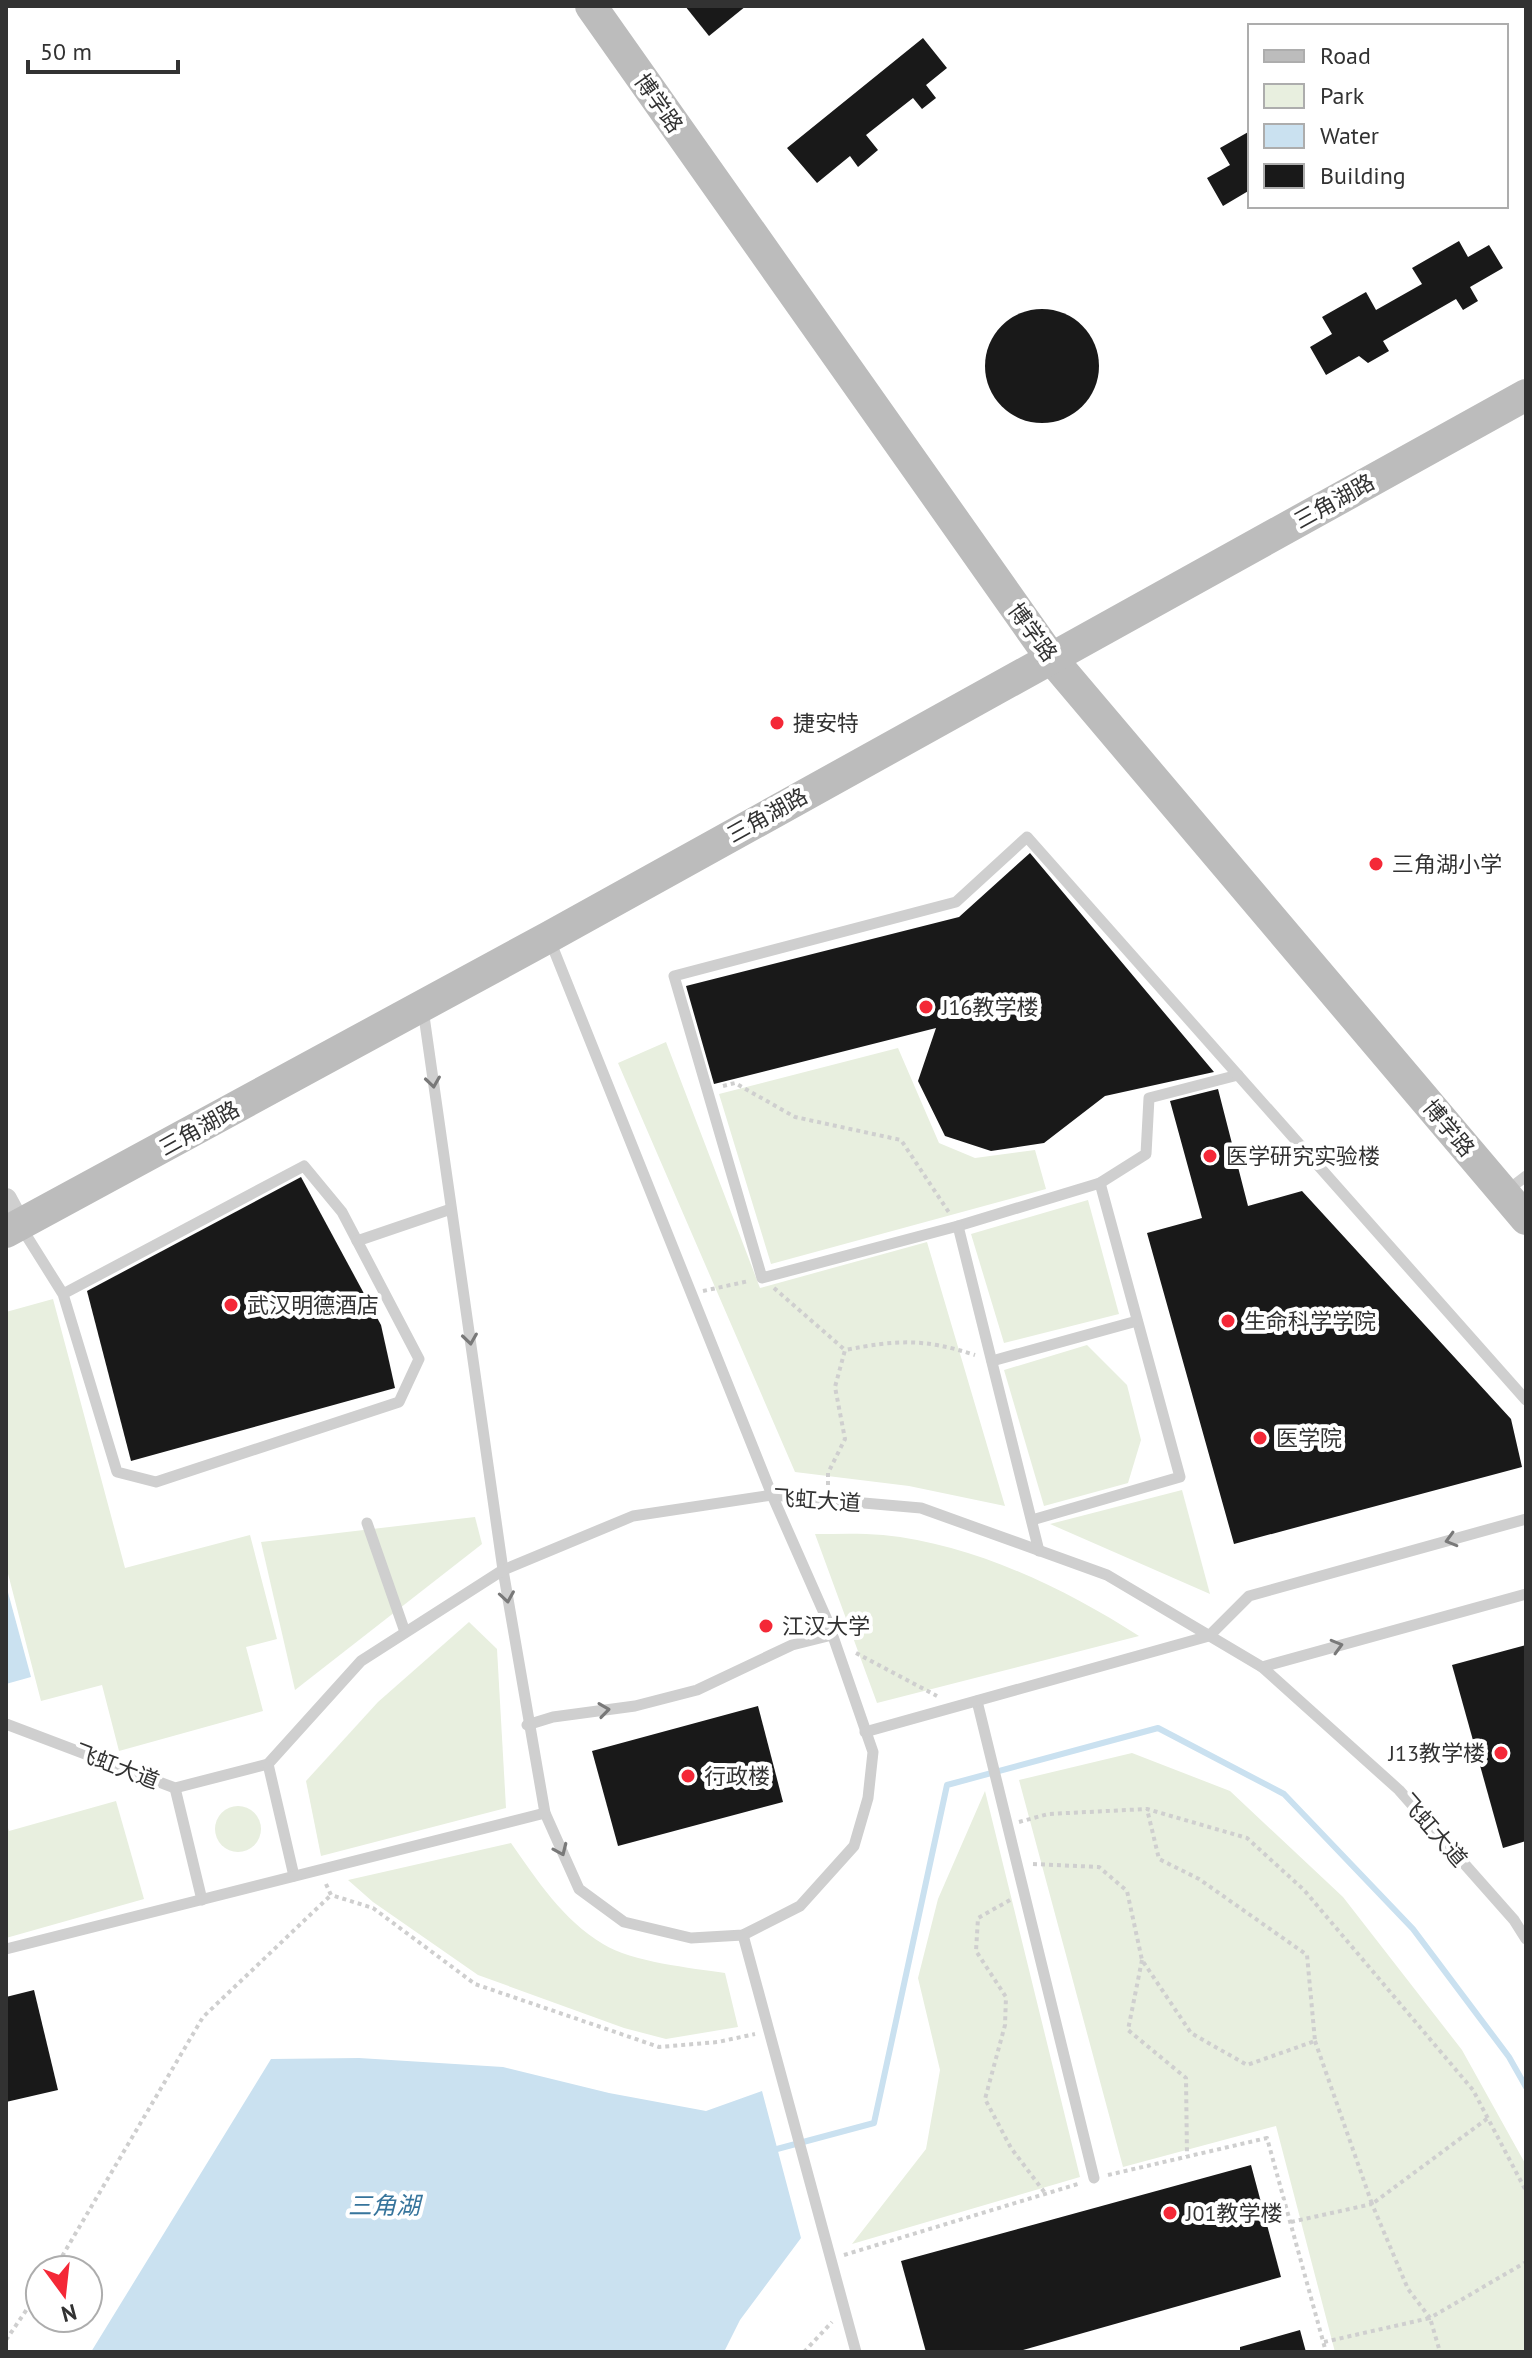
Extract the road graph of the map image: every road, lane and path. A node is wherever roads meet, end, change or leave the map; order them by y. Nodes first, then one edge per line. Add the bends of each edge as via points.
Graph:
1 (591, 6) edge
2 (1526, 395) edge
3 (1051, 658) junction
4 (549, 937) junction
5 (422, 1005) junction
6 (1238, 1075) junction
7 (707, 1090) junction
8 (1100, 1183) junction
9 (1515, 1184) edge
10 (451, 1209) junction
11 (11, 1219) edge
12 (1526, 1219) edge
13 (958, 1226) junction
14 (357, 1241) junction
15 (762, 1278) junction
16 (63, 1294) junction
17 (692, 1294) junction
18 (1137, 1321) junction
19 (845, 1350) junction
20 (992, 1361) junction
21 (1526, 1400) edge
22 (772, 1495) junction
23 (827, 1500) junction
24 (1526, 1519) edge
25 (1032, 1520) junction
26 (367, 1523) dead end
27 (1039, 1551) junction
28 (503, 1570) junction
29 (1526, 1594) edge
30 (405, 1632) junction
31 (1209, 1636) junction
32 (833, 1638) junction
33 (1262, 1667) junction
34 (977, 1701) junction
35 (956, 1706) junction
36 (6, 1724) edge
37 (527, 1725) junction
38 (865, 1732) junction
39 (268, 1764) junction
40 (175, 1788) junction
41 (1147, 1809) junction
42 (545, 1813) junction
43 (1008, 1825) junction
44 (1017, 1865) junction
45 (320, 1869) junction
46 (294, 1876) junction
47 (331, 1895) junction
48 (1025, 1897) junction
49 (202, 1900) junction
50 (743, 1935) junction
51 (1526, 1939) edge
52 (6, 1949) edge
53 (1142, 1960) junction
54 (769, 2031) junction
55 (1315, 2041) junction
56 (1488, 2118) junction
57 (1187, 2156) junction
58 (1094, 2178) junction
59 (1526, 2191) edge
60 (1045, 2193) junction
61 (1372, 2204) junction
62 (1290, 2222) junction
63 (63, 2254) edge
64 (831, 2259) junction
65 (1526, 2262) edge
66 (844, 2309) junction
67 (24, 2314) edge
68 (1430, 2318) junction
69 (6, 2340) edge
70 (1324, 2342) junction
71 (804, 2352) edge
72 (856, 2352) edge
73 (1326, 2352) edge
74 (1440, 2352) edge

1 - 3 street, 博学路
2 - 3 street, 三角湖路
3 - 4 street, 三角湖路
3 - 9 street, 博学路
4 - 5 street, 三角湖路
4 - 17 lane
5 -> 10 lane
5 - 11 street, 三角湖路
6 - 7 lane via 1027,837 956,902 674,976
6 - 8 lane via 1149,1098 1146,1154
6 - 21 lane
7 - 13 path via 735,1083 795,1117 901,1140
7 - 15 lane
8 - 13 lane
8 - 18 lane
9 - 12 street, 博学路
10 - 14 lane
10 -> 28 lane
11 - 16 lane
13 - 15 lane
13 - 20 lane
14 - 16 lane via 342,1212 304,1166
14 - 16 lane via 419,1359 399,1402 156,1482 117,1472
15 - 17 path
15 - 19 path
17 - 22 lane
18 - 20 lane
18 - 25 lane via 1180,1477
19 - 20 path via 902,1339
19 - 23 path via 835,1387 845,1439 828,1473
20 - 25 lane
22 - 23 lane, 飞虹大道
22 - 28 lane, 飞虹大道 via 633,1516
22 - 32 lane
23 - 27 lane, 飞虹大道 via 921,1508
24 -> 31 lane via 1249,1596
25 - 27 lane
26 - 30 lane
27 - 31 lane, 飞虹大道 via 1107,1575
28 - 30 lane, 飞虹大道
28 -> 37 lane
33 -> 29 lane
30 - 39 lane, 飞虹大道 via 361,1661
31 - 33 lane, 飞虹大道
31 - 34 lane
32 - 35 path
37 -> 32 lane via 697,1690 792,1645
32 - 38 lane
33 - 51 lane, 飞虹大道 via 1399,1790
34 - 35 lane
34 - 43 lane
35 - 38 lane
36 - 40 lane, 飞虹大道
37 - 42 lane
38 - 50 lane via 873,1752 868,1798 854,1846 800,1906
39 - 40 lane, 飞虹大道
39 - 46 lane
40 - 49 lane
41 - 43 path via 1048,1814
41 - 55 path via 1159,1859 1199,1879 1307,1955
41 - 56 path via 1247,1838 1304,1890 1473,2090
42 - 45 lane
42 -> 50 lane via 579,1889 624,1922 691,1938
43 - 44 lane
44 - 48 lane
44 - 53 path via 1099,1867 1127,1891
45 - 46 lane
45 - 47 path
46 - 49 lane
47 - 54 path via 373,1908 475,1984 659,2047
47 - 63 path via 203,2017
48 - 58 lane
48 - 60 path via 1000,1903 978,1918 976,1951 1006,1997 1005,2025 985,2099 1011,2148
49 - 52 lane
50 - 54 lane
53 - 55 path via 1191,2033 1247,2065
53 - 57 path via 1128,2030 1186,2078
54 - 64 lane
55 - 61 path
56 - 59 path
56 - 61 path
57 - 58 path
57 - 62 path via 1267,2138
58 - 60 path
60 - 64 path
61 - 62 path
61 - 68 path via 1408,2289
62 - 70 path
64 - 66 lane
65 - 68 path
66 - 71 path
66 - 72 lane
67 - 69 path
68 - 70 path
68 - 74 path
70 - 73 path

